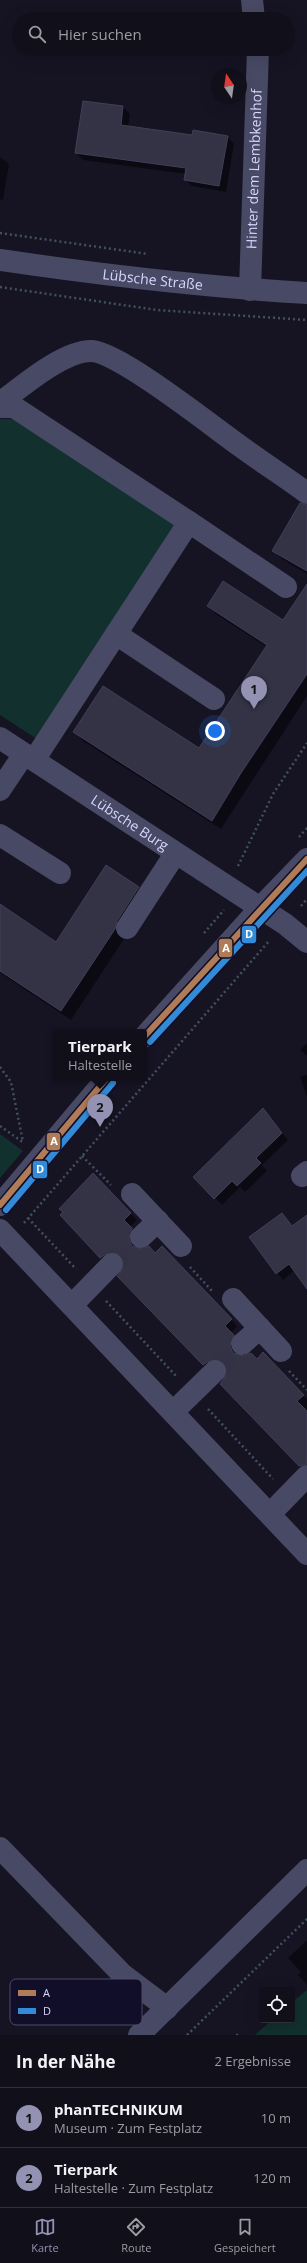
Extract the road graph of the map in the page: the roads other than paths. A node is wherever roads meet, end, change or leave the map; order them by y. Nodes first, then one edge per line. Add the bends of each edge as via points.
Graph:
1 (252, 0) edge
2 (253, 12) edge
3 (258, 56) edge
4 (0, 260) edge
5 (250, 290) junction
6 (307, 293) edge
7 (0, 403) edge
8 (0, 407) edge
9 (307, 493) edge
10 (189, 522) junction
11 (286, 587) dead end
12 (116, 634) junction
13 (214, 699) dead end
14 (0, 738) edge
15 (29, 757) junction
16 (0, 790) edge
17 (0, 835) edge
18 (175, 854) junction
19 (307, 859) edge
20 (60, 873) dead end
21 (260, 908) junction
22 (127, 928) dead end
23 (307, 942) edge
24 (147, 1034) edge
25 (104, 1081) edge
26 (123, 1191) road end
27 (0, 1205) edge
28 (158, 1221) junction
29 (5, 1235) edge
30 (141, 1237) tunnel mouth
31 (181, 1246) dead end
32 (112, 1264) tunnel mouth
33 (224, 1297) road end
34 (72, 1305) junction
35 (260, 1328) junction
36 (242, 1344) tunnel mouth
37 (283, 1359) road end
38 (215, 1371) tunnel mouth
39 (173, 1412) junction
40 (307, 1476) edge
41 (270, 1514) junction
42 (307, 1554) edge
43 (0, 1848) edge
44 (307, 1870) edge
45 (129, 1979) edge
46 (142, 1989) edge
47 (167, 2008) junction
48 (139, 2035) edge

1 - 2 street
3 - 5 street, Hinter dem Lembkenhof
4 - 5 street, Lübsche Straße
5 - 6 street, Lübsche Straße
7 - 9 street via 39,373 61,361 91,351 105,354 174,398
8 - 10 street via 14,407
10 - 11 street
10 - 12 street
12 - 13 street
12 - 15 street
14 - 15 street, Lübsche Burg
15 - 16 street
15 - 18 street, Lübsche Burg
17 - 20 street
18 - 21 street, Lübsche Burg
18 - 22 street
19 - 21 street
21 - 23 street, Lübsche Burg
21 - 24 street
25 - 27 street
26 - 28 street
28 - 30 street
28 - 31 street
29 - 34 street
32 - 34 street
33 - 35 street
34 - 39 street
35 - 36 street
35 - 37 street
38 - 39 street
39 - 41 street
40 - 41 street
41 - 42 street
43 - 45 street
44 - 47 street
46 - 47 street
47 - 48 street

